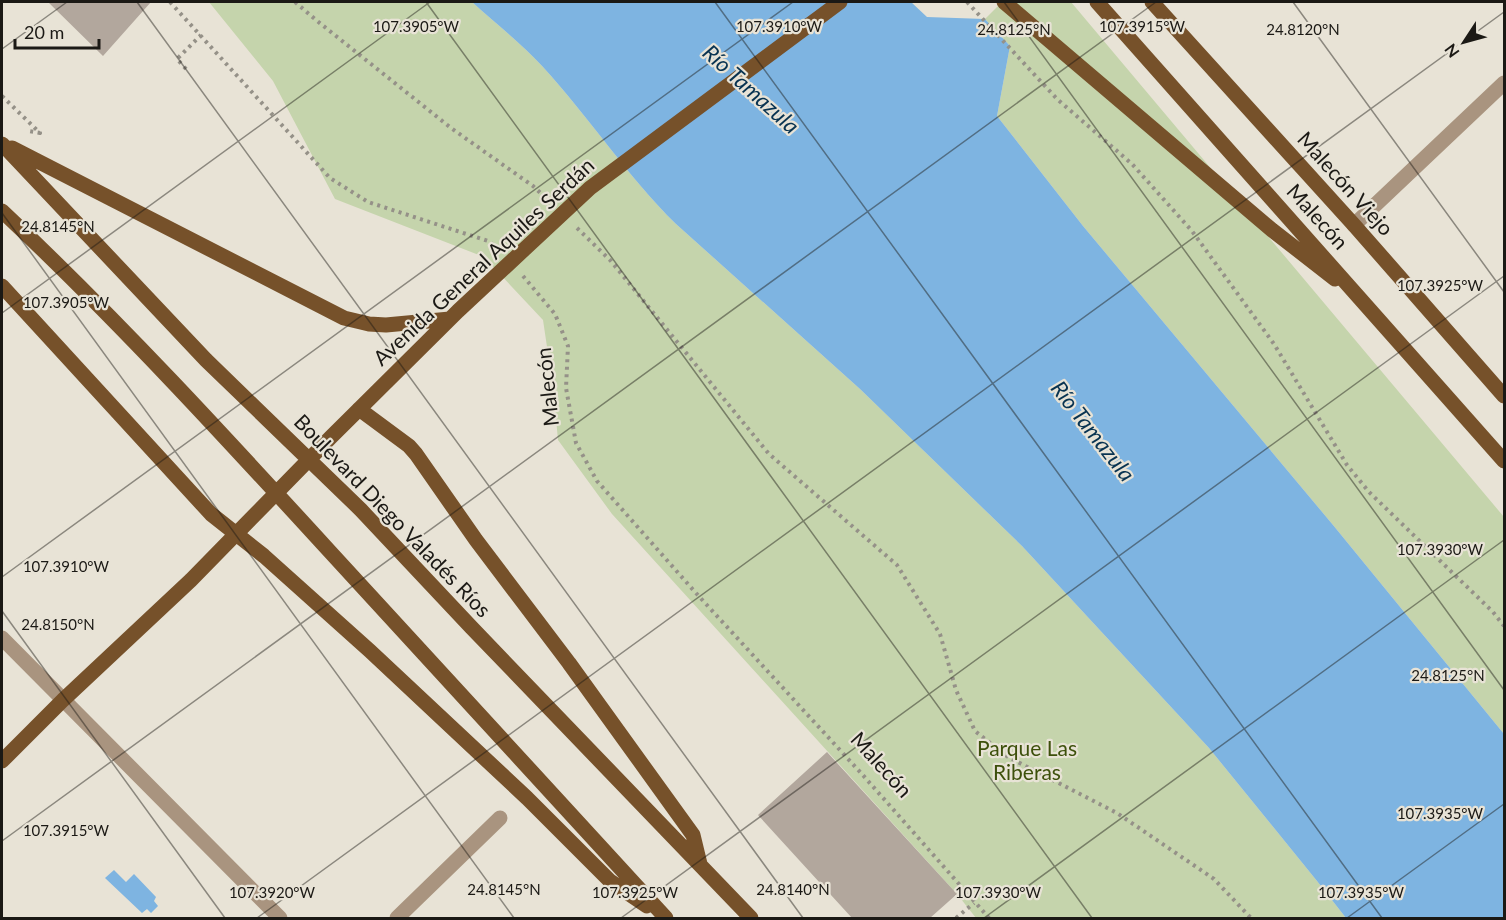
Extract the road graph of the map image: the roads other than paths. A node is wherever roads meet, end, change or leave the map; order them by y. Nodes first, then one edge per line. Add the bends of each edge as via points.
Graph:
1 (840, 2) edge
2 (1004, 2) edge
3 (1097, 2) edge
4 (1152, 2) edge
5 (1504, 83) edge
6 (2, 143) edge
7 (2, 211) edge
8 (1354, 225) junction
9 (2, 286) edge
10 (1361, 298) junction
11 (454, 315) junction
12 (1504, 396) edge
13 (359, 409) junction
14 (1504, 461) edge
15 (235, 534) junction
16 (2, 638) edge
17 (63, 700) junction
18 (2, 761) edge
19 (500, 818) dead end
20 (700, 864) junction
21 (280, 918) edge
22 (397, 918) edge
23 (664, 918) edge
24 (751, 918) edge

1 - 11 main road, Avenida General Aquiles Serdán via 591,188
2 - 10 main road via 1272,230
3 - 10 main road, Malecón
4 - 8 main road, Malecón Viejo
5 - 8 street
6 - 11 main road via 344,318 386,326
6 - 20 main road, Boulevard Diego Valadés Ríos via 206,360 361,510
7 - 23 main road via 175,384
8 - 12 main road, Malecón Viejo
9 - 15 main road via 211,514
10 - 14 main road, Malecón
11 - 13 main road, Avenida General Aquiles Serdán
13 - 15 main road, Avenida General Aquiles Serdán
13 - 20 main road via 416,454 693,835
15 - 17 main road, Avenida General Aquiles Serdán
15 - 23 main road via 370,651 610,881
16 - 17 street
17 - 18 main road, Avenida General Aquiles Serdán
17 - 21 street
19 - 22 street
20 - 24 main road, Boulevard Diego Valadés Ríos

